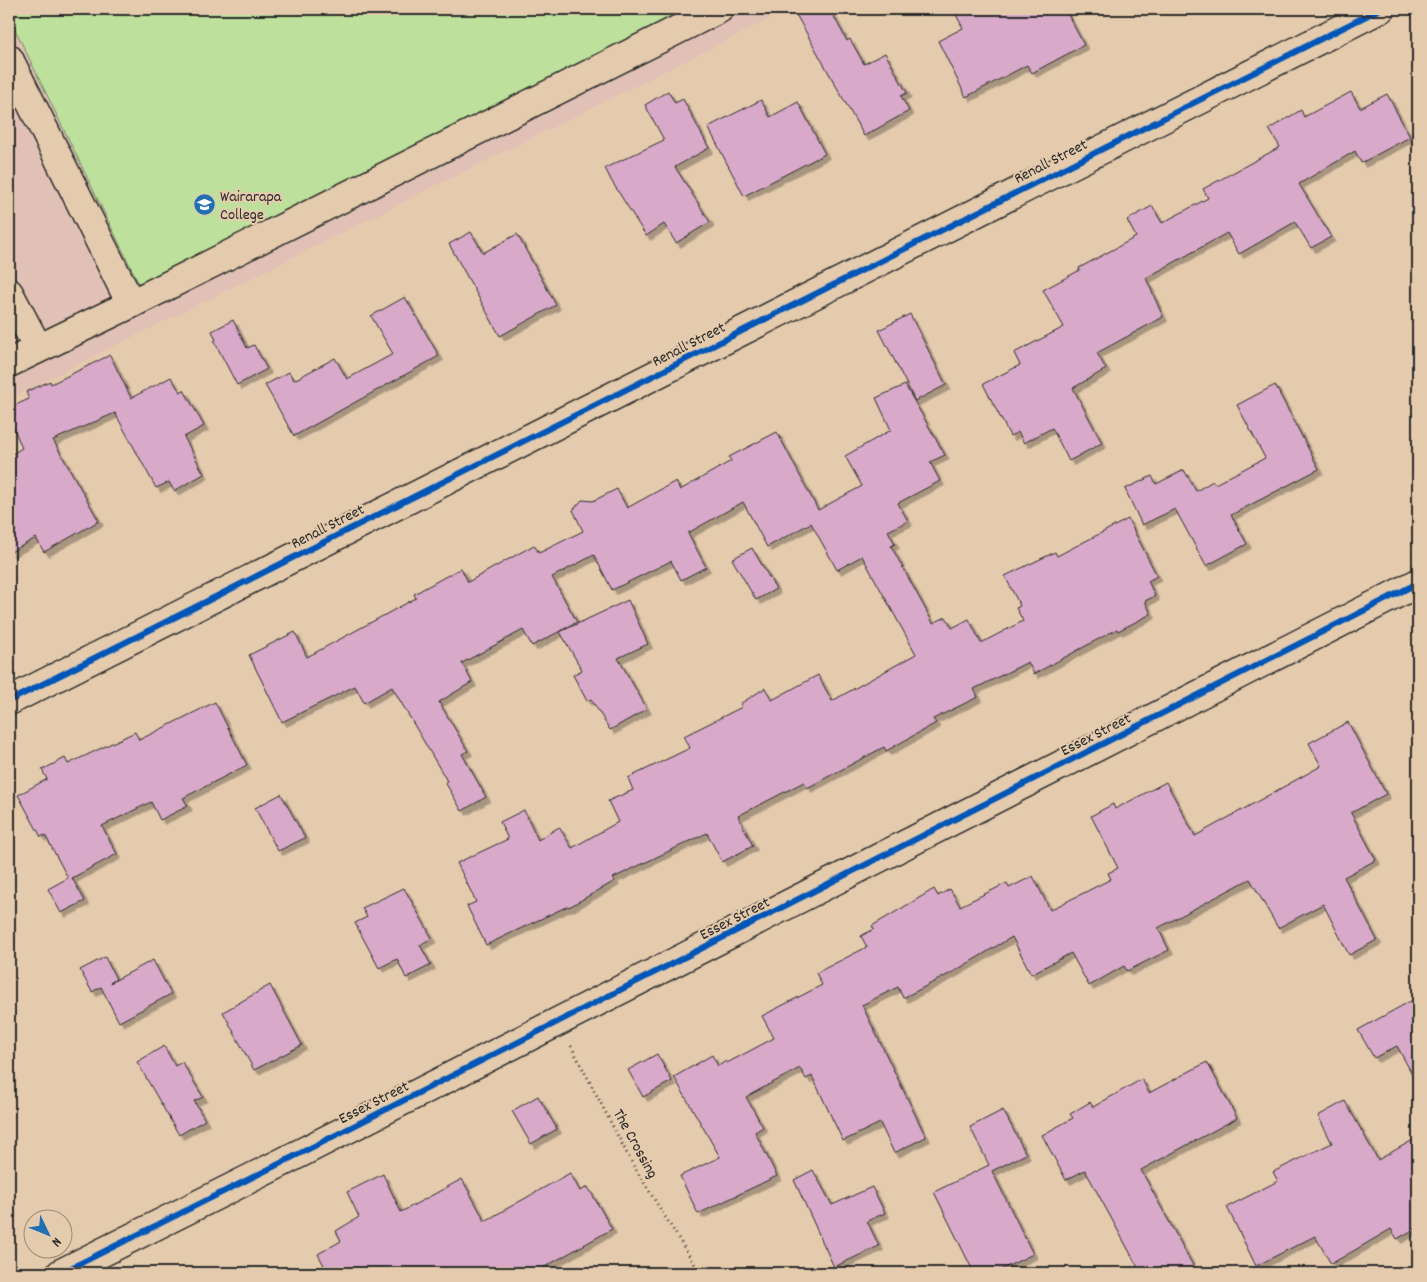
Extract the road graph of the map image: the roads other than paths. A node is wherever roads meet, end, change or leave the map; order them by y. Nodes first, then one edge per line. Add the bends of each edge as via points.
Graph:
1 (718, 9) edge
2 (1380, 9) edge
3 (9, 59) edge
4 (9, 293) edge
5 (131, 304) junction
6 (38, 348) junction
7 (9, 363) edge
8 (1418, 583) edge
9 (9, 702) edge
10 (61, 1273) edge

1 - 5 street
2 - 9 street, Renall Street
3 - 5 street
4 - 6 street
5 - 6 street
6 - 7 street
8 - 10 street, Essex Street

